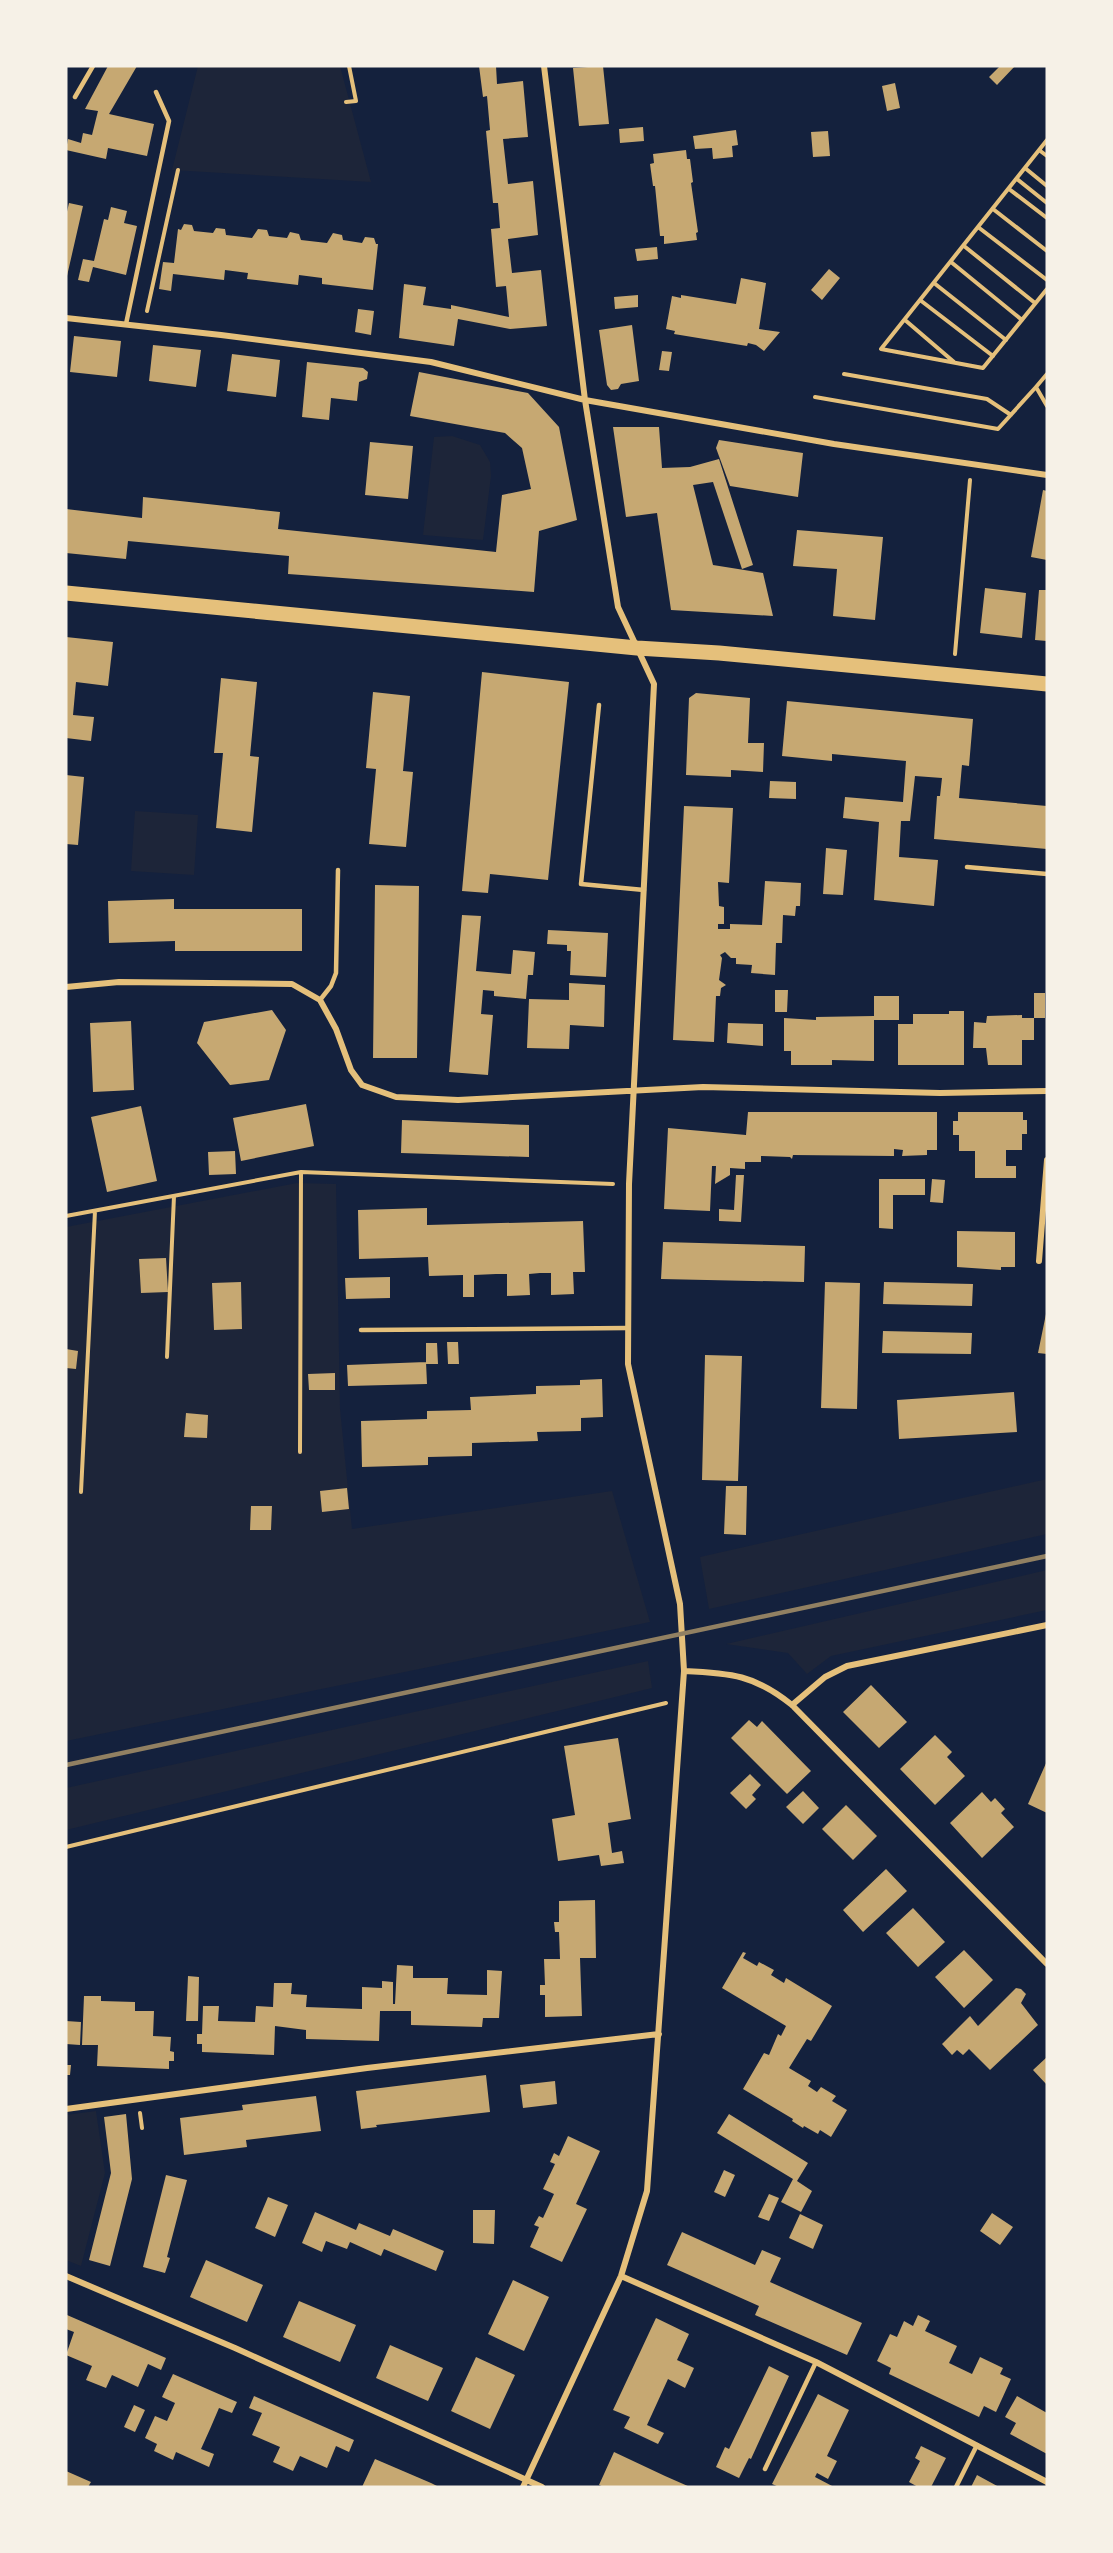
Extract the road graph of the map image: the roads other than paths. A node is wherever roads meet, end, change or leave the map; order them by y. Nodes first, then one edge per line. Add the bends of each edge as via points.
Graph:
1 (93, 66) edge
2 (544, 66) edge
3 (156, 92) dead end
4 (75, 97) dead end
5 (66, 318) edge
6 (126, 324) junction
7 (585, 400) junction
8 (1047, 475) edge
9 (66, 592) edge
10 (637, 648) junction
11 (1047, 684) edge
12 (599, 705) dead end
13 (967, 867) dead end
14 (338, 870) dead end
15 (1047, 874) edge
16 (644, 890) junction
17 (66, 987) edge
18 (320, 1000) junction
19 (634, 1089) junction
20 (1047, 1092) edge
21 (1047, 1160) edge
22 (1039, 1261) dead end
23 (628, 1328) junction
24 (361, 1330) dead end
25 (1047, 1625) edge
26 (684, 1671) junction
27 (792, 1706) junction
28 (1047, 1964) edge
29 (659, 2034) junction
30 (66, 2109) edge
31 (66, 2276) edge
32 (621, 2276) junction
33 (816, 2362) junction
34 (977, 2445) junction
35 (765, 2469) dead end
36 (527, 2479) junction
37 (1047, 2482) edge
38 (523, 2487) edge
39 (542, 2487) edge
40 (956, 2487) edge

1 - 4 lane
2 - 7 street
3 - 6 lane via 170,121
5 - 6 street
6 - 7 street via 431,362
7 - 8 street via 834,444
7 - 10 street via 618,607
9 - 10 main road
10 - 11 main road
10 - 16 street via 654,684
12 - 16 lane via 581,884
13 - 15 lane
14 - 18 lane via 336,974
16 - 19 street
17 - 18 street via 119,982 292,984
18 - 19 street via 351,1070 362,1084 396,1097 458,1100
19 - 20 street
19 - 23 street
21 - 22 street
23 - 24 lane
23 - 26 street via 628,1364 680,1604
25 - 27 street via 847,1666 825,1677
26 - 27 street via 749,1678 774,1690
26 - 29 street
27 - 28 street
29 - 30 street
29 - 32 street via 647,2191
31 - 36 street
32 - 33 street
32 - 36 street
33 - 34 street
33 - 35 lane
34 - 37 street
34 - 40 lane
36 - 38 street
36 - 39 street

